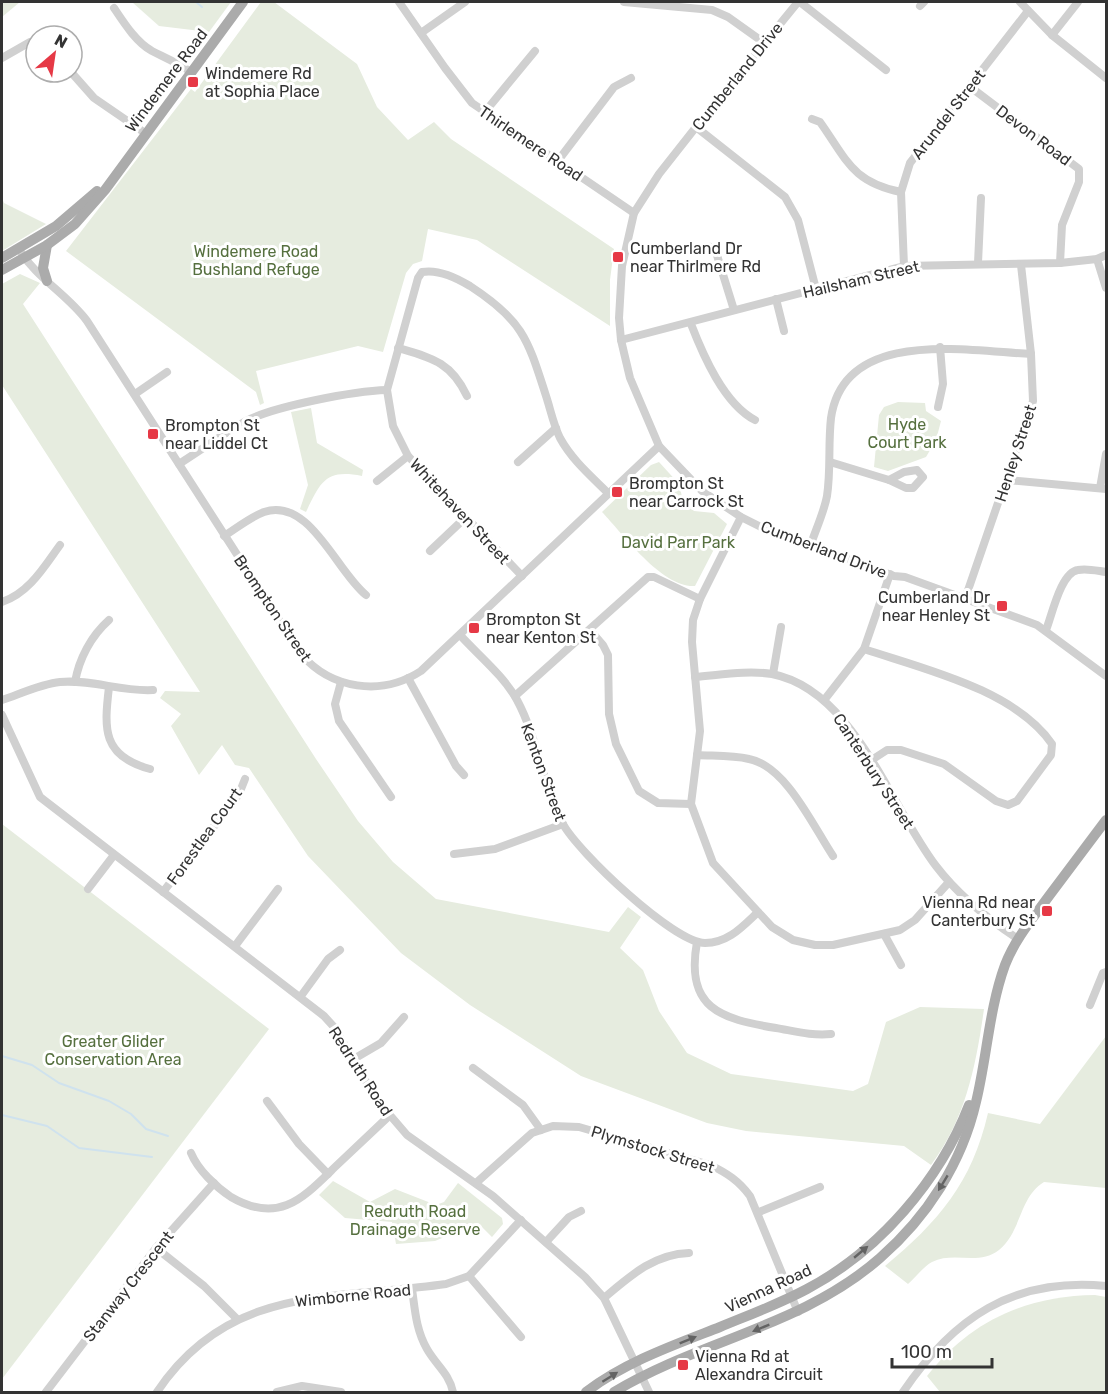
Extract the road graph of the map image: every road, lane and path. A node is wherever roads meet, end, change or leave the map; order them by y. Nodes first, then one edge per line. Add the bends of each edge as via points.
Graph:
1 (243, 2) edge
2 (399, 2) edge
3 (465, 2) edge
4 (624, 2) edge
5 (638, 2) edge
6 (799, 2) edge
7 (1020, 2) edge
8 (1078, 2) edge
9 (713, 6) edge
10 (114, 8) dead end
11 (1028, 11) junction
12 (421, 33) junction
13 (1052, 35) junction
14 (763, 42) junction
15 (24, 47) edge
16 (535, 51) dead end
17 (2, 58) edge
18 (886, 70) dead end
19 (191, 72) junction
20 (631, 78) dead end
21 (1107, 78) edge
22 (82, 84) edge
23 (969, 86) junction
24 (484, 112) junction
25 (812, 119) dead end
26 (696, 127) junction
27 (145, 133) junction
28 (557, 162) junction
29 (113, 177) junction
30 (901, 192) junction
31 (981, 198) dead end
32 (634, 213) junction
33 (46, 245) junction
34 (710, 247) dead end
35 (21, 254) junction
36 (1107, 255) edge
37 (2, 258) edge
38 (1097, 260) junction
39 (978, 263) junction
40 (1060, 263) junction
41 (1021, 265) junction
42 (904, 266) junction
43 (2, 270) edge
44 (47, 281) junction
45 (1107, 288) edge
46 (816, 289) junction
47 (776, 299) junction
48 (734, 310) junction
49 (691, 324) junction
50 (784, 331) dead end
51 (621, 340) junction
52 (940, 347) junction
53 (398, 348) junction
54 (1031, 354) junction
55 (167, 372) dead end
56 (387, 390) junction
57 (135, 394) junction
58 (467, 396) dead end
59 (938, 406) dead end
60 (755, 420) dead end
61 (556, 428) junction
62 (659, 446) junction
63 (1107, 454) edge
64 (408, 456) junction
65 (518, 462) dead end
66 (830, 462) junction
67 (179, 464) junction
68 (889, 480) dead end
69 (1008, 480) junction
70 (377, 481) dead end
71 (1104, 488) edge
72 (608, 493) junction
73 (466, 517) junction
74 (741, 517) junction
75 (224, 536) junction
76 (811, 544) junction
77 (60, 545) dead end
78 (430, 551) dead end
79 (1107, 572) edge
80 (890, 574) junction
81 (522, 576) junction
82 (366, 595) dead end
83 (699, 599) junction
84 (965, 599) junction
85 (2, 602) edge
86 (109, 620) dead end
87 (781, 627) dead end
88 (590, 630) junction
89 (1046, 630) junction
90 (460, 635) junction
91 (864, 649) junction
92 (773, 675) junction
93 (1107, 676) edge
94 (695, 677) junction
95 (408, 678) junction
96 (75, 682) junction
97 (341, 682) junction
98 (109, 687) junction
99 (153, 690) dead end
100 (515, 696) junction
101 (825, 699) junction
102 (2, 700) edge
103 (2, 715) edge
104 (697, 755) junction
105 (870, 761) junction
106 (150, 769) dead end
107 (464, 775) dead end
108 (245, 779) dead end
109 (391, 797) dead end
110 (691, 804) junction
111 (1107, 820) edge
112 (563, 824) junction
113 (454, 854) dead end
114 (114, 855) junction
115 (833, 856) dead end
116 (949, 882) junction
117 (88, 889) dead end
118 (278, 889) dead end
119 (163, 892) junction
120 (758, 912) junction
121 (884, 934) junction
122 (1018, 939) junction
123 (697, 942) junction
124 (235, 946) junction
125 (340, 950) dead end
126 (901, 965) dead end
127 (1107, 972) edge
128 (300, 996) junction
129 (1090, 1005) dead end
130 (404, 1017) dead end
131 (831, 1034) dead end
132 (352, 1060) junction
133 (473, 1068) dead end
134 (980, 1073) junction
135 (267, 1101) dead end
136 (389, 1116) junction
137 (541, 1130) junction
138 (191, 1153) dead end
139 (328, 1174) junction
140 (214, 1183) junction
141 (476, 1183) junction
142 (820, 1187) dead end
143 (581, 1211) dead end
144 (759, 1212) junction
145 (521, 1220) junction
146 (546, 1242) junction
147 (156, 1248) junction
148 (689, 1253) dead end
149 (469, 1276) junction
150 (1107, 1286) edge
151 (412, 1289) junction
152 (792, 1297) junction
153 (604, 1298) junction
154 (798, 1312) junction
155 (237, 1319) junction
156 (521, 1337) dead end
157 (634, 1362) junction
158 (642, 1377) junction
159 (46, 1392) edge
160 (157, 1392) edge
161 (277, 1392) edge
162 (341, 1392) edge
163 (453, 1392) edge
164 (586, 1392) edge
165 (614, 1392) edge
166 (649, 1392) edge
167 (903, 1392) edge

1 - 19 main road, Windemere Road
2 - 12 street, Thirlemere Road
3 - 12 street
4 - 5 street
5 - 9 street
6 - 14 street, Cumberland Drive
6 - 18 street
7 - 11 street
8 - 13 street
9 - 14 street
10 - 19 street via 127,28 151,50
11 - 13 street
11 - 23 street, Arundel Street
12 - 24 street, Thirlemere Road via 462,92
13 - 21 street
14 - 26 street, Cumberland Drive
15 - 17 street
16 - 24 street
19 - 27 main road, Windemere Road
20 - 28 street via 614,87
22 - 27 street via 94,98
23 - 30 street, Arundel Street via 910,162
23 - 40 street, Devon Road via 1079,169 1062,225
24 - 28 street, Thirlemere Road
25 - 30 street via 820,122 857,174 867,182
26 - 32 street, Cumberland Drive
26 - 46 street via 785,197 798,220
27 - 29 main road, Windemere Road
28 - 32 street, Thirlemere Road
29 - 33 main road, Windemere Road via 75,224
29 - 35 main road, Windemere Road
30 - 42 street, Arundel Street
31 - 39 street
32 - 51 street, Cumberland Drive via 622,266
33 - 35 main road, Windemere Road
33 - 44 main road via 43,268
34 - 48 street via 716,252
35 - 37 main road, Windemere Road
35 - 43 main road, Windemere Road
35 - 44 street, Brompton Street
36 - 38 street, Hailsham Street
38 - 40 street, Hailsham Street
38 - 45 street
39 - 41 street, Hailsham Street
39 - 42 street, Hailsham Street
40 - 41 street, Hailsham Street
41 - 54 street, Henley Street
42 - 46 street, Hailsham Street
44 - 57 street, Brompton Street via 77,307
46 - 47 street, Hailsham Street
47 - 48 street, Hailsham Street
47 - 50 street
48 - 49 street, Hailsham Street
49 - 51 street, Hailsham Street
49 - 60 street via 705,360 743,414
51 - 62 street, Cumberland Drive via 630,378
52 - 54 street
52 - 59 street via 943,384
52 - 66 street via 871,361 849,378 831,418
53 - 56 street, Whitehaven Street
53 - 58 street via 433,358 448,368
53 - 61 street, Whitehaven Street via 423,272 433,271 460,280 512,317 531,349
54 - 69 street, Henley Street via 1033,401
55 - 57 street
56 - 64 street, Whitehaven Street via 393,426
56 - 67 street via 364,391 264,414 246,421
57 - 67 street, Brompton Street
61 - 65 street
61 - 72 street via 573,457
62 - 72 street, Brompton Street
62 - 74 street, Cumberland Drive via 702,490
63 - 71 street
64 - 70 street
64 - 73 street, Whitehaven Street
66 - 68 street
66 - 76 street via 826,498
67 - 75 street, Brompton Street
69 - 71 street
69 - 84 street, Henley Street
72 - 81 street, Brompton Street
73 - 78 street
73 - 81 street, Whitehaven Street
74 - 76 street, Cumberland Drive
74 - 83 street
75 - 82 street via 264,512 294,513 306,521 349,579
75 - 97 street, Brompton Street via 300,654 318,670
76 - 80 street, Cumberland Drive
77 - 85 street via 30,584
79 - 89 street via 1071,572 1064,580
80 - 84 street, Cumberland Drive
80 - 91 street
81 - 90 street, Brompton Street
83 - 88 street via 648,577
83 - 94 street via 693,620
84 - 89 street, Cumberland Drive
86 - 96 street via 81,659
87 - 92 street
88 - 100 street
88 - 110 street via 608,655 609,714 616,744 639,792 658,803
89 - 93 street, Cumberland Drive
90 - 95 street, Brompton Street
90 - 100 street, Kenton Street
91 - 101 street
91 - 105 street via 981,689 1046,734 1053,744 1051,755 1017,801 1008,805 996,801 944,764 900,750 888,750
92 - 94 street, Canterbury Street
92 - 101 street, Canterbury Street via 796,682
94 - 104 street via 700,731
95 - 97 street, Brompton Street via 376,686
95 - 107 street
96 - 98 street
96 - 102 street via 58,682
97 - 109 street via 335,704 339,721
98 - 99 street
98 - 106 street via 107,736 125,759
100 - 112 street, Kenton Street
101 - 105 street, Canterbury Street via 842,717
103 - 114 street, Redruth Road via 40,797
104 - 110 street
104 - 115 street via 765,764 781,776
105 - 116 street, Canterbury Street
108 - 119 street, Forestlea Court via 239,794
110 - 120 street via 713,862
111 - 122 main road, Vienna Road
112 - 113 street via 518,843
112 - 123 street, Kenton Street via 608,878
114 - 117 street
114 - 119 street, Redruth Road
116 - 121 street via 915,920
116 - 122 street, Canterbury Street
118 - 124 street
119 - 124 street, Redruth Road
120 - 121 street via 793,940 815,945
120 - 123 street via 723,940
121 - 126 street
122 - 134 main road, Vienna Road via 999,983
123 - 131 street via 695,981 701,995 718,1012 740,1023
124 - 128 street, Redruth Road
125 - 128 street via 328,958
127 - 129 street via 1103,973
128 - 132 street, Redruth Road via 334,1027
130 - 132 street via 381,1043
132 - 136 street, Redruth Road
133 - 137 street via 523,1105
152 -> 134 main road, Vienna Road via 851,1260 897,1218 948,1148 964,1119
134 -> 154 main road, Vienna Road via 962,1146 924,1211 864,1271
135 - 139 street via 298,1144
136 - 139 street
136 - 141 street, Redruth Road via 422,1148
137 - 141 street, Plymstock Street via 532,1133
137 - 144 street, Plymstock Street via 553,1126 579,1127 710,1165 741,1183
138 - 140 street via 195,1164
139 - 140 street via 304,1198 276,1208 241,1202
140 - 147 street, Stanway Crescent
141 - 145 street, Redruth Road
142 - 144 street
143 - 146 street via 569,1217
144 - 152 street, Plymstock Street
145 - 146 street, Redruth Road
145 - 149 street, Wimborne Road
146 - 153 street, Redruth Road
147 - 155 street via 204,1286
147 - 159 street, Stanway Crescent
148 - 153 street via 657,1259
149 - 151 street, Wimborne Road
149 - 156 street
150 - 167 street via 1032,1290 988,1308 934,1349
151 - 155 street, Wimborne Road via 302,1299
151 - 163 street via 420,1335 450,1379
152 - 154 street, Plymstock Street
157 -> 152 main road, Vienna Road
153 - 157 street, Redruth Road
154 -> 158 main road, Vienna Road
155 - 160 street, Wimborne Road via 186,1358
157 - 158 street, Redruth Road
164 -> 157 main road, Vienna Road
158 - 165 main road, Vienna Road
158 - 166 street, Redruth Road
161 - 162 street via 302,1386

